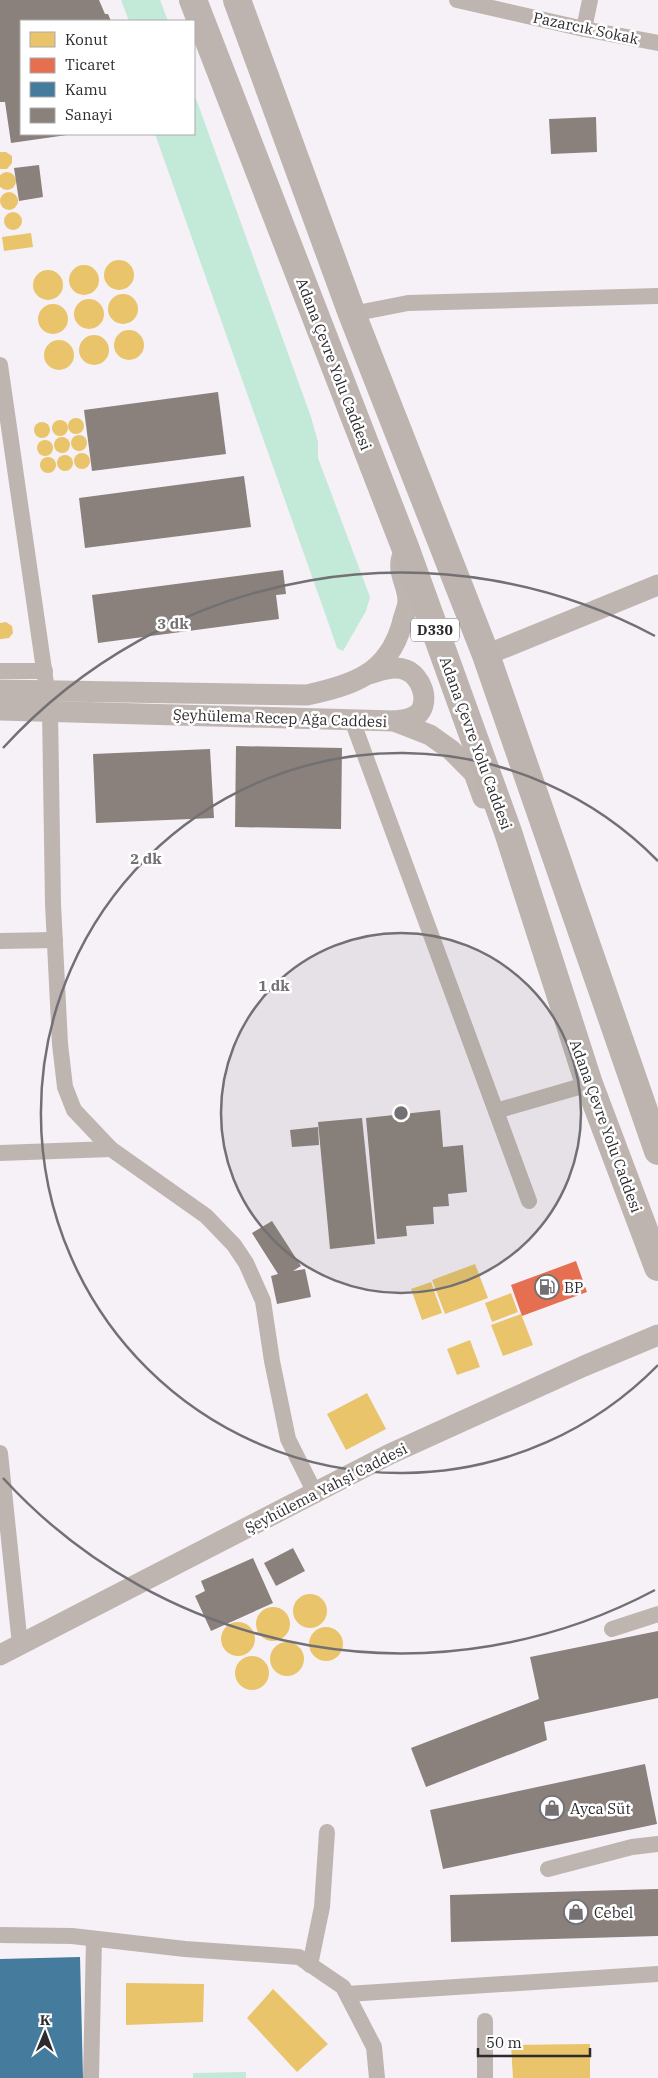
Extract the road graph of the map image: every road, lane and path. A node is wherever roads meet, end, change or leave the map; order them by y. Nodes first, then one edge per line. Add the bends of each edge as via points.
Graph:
1 (193, 0) edge
2 (237, 0) edge
3 (457, 0) edge
4 (590, 0) edge
5 (584, 29) junction
6 (658, 43) edge
7 (658, 296) edge
8 (352, 314) junction
9 (0, 365) edge
10 (405, 547) junction
11 (658, 586) edge
12 (486, 654) junction
13 (0, 671) edge
14 (368, 674) junction
15 (0, 690) edge
16 (48, 691) junction
17 (0, 710) edge
18 (352, 720) junction
19 (394, 721) junction
20 (508, 832) junction
21 (55, 940) junction
22 (0, 941) edge
23 (589, 1084) junction
24 (496, 1111) junction
25 (111, 1148) junction
26 (658, 1151) edge
27 (0, 1153) edge
28 (529, 1201) dead end
29 (658, 1267) edge
30 (658, 1335) edge
31 (0, 1454) edge
32 (314, 1493) junction
33 (658, 1614) edge
34 (612, 1629) dead end
35 (20, 1644) junction
36 (0, 1655) edge
37 (327, 1832) dead end
38 (658, 1844) edge
39 (548, 1869) dead end
40 (0, 1935) edge
41 (94, 1939) junction
42 (310, 1965) junction
43 (658, 1974) edge
44 (347, 1994) junction
45 (485, 2021) dead end
46 (91, 2078) edge
47 (377, 2078) edge
48 (485, 2078) edge

1 - 10 highway, Adana Çevre Yolu Caddesi / D330
2 - 8 highway, D330
3 - 5 street, Pazarcık Sokak
4 - 5 street
5 - 6 street, Pazarcık Sokak
7 - 8 street via 408,303
8 - 12 highway, D330
9 - 16 street
10 - 14 street, Şeyhülema Recep Ağa Caddesi via 399,565 408,602 397,639 386,657
10 - 20 highway, Adana Çevre Yolu Caddesi / D330
11 - 12 street
12 - 26 highway, D330
13 - 16 street
14 - 16 street, Şeyhülema Recep Ağa Caddesi via 342,688 307,695
14 - 19 street via 388,668 407,670 420,682 424,697 420,712 410,719
15 - 16 street, Şeyhülema Recep Ağa Caddesi
16 - 17 street, Şeyhülema Recep Ağa Caddesi
16 - 18 street, Şeyhülema Recep Ağa Caddesi
16 - 21 street
18 - 19 street, Şeyhülema Recep Ağa Caddesi
18 - 24 street
19 - 20 street, Şeyhülema Recep Ağa Caddesi via 430,735 451,750 474,774 491,816
20 - 23 highway, Adana Çevre Yolu Caddesi / D330
21 - 22 street
21 - 25 street via 65,1087 74,1110
23 - 24 street
23 - 29 highway, Adana Çevre Yolu Caddesi / D330
24 - 28 street
25 - 27 street
25 - 32 street via 206,1216 234,1245 246,1263 263,1301 288,1439
30 - 32 street, Şeyhülema Yahşi Caddesi via 390,1454
31 - 35 street
32 - 35 street, Şeyhülema Yahşi Caddesi
33 - 34 street
35 - 36 street, Şeyhülema Yahşi Caddesi
37 - 42 street via 322,1907
38 - 39 street via 632,1847
40 - 41 street
41 - 42 street via 299,1957
41 - 46 street
42 - 44 street via 344,1987
43 - 44 street
44 - 47 street via 374,2047
45 - 48 street

